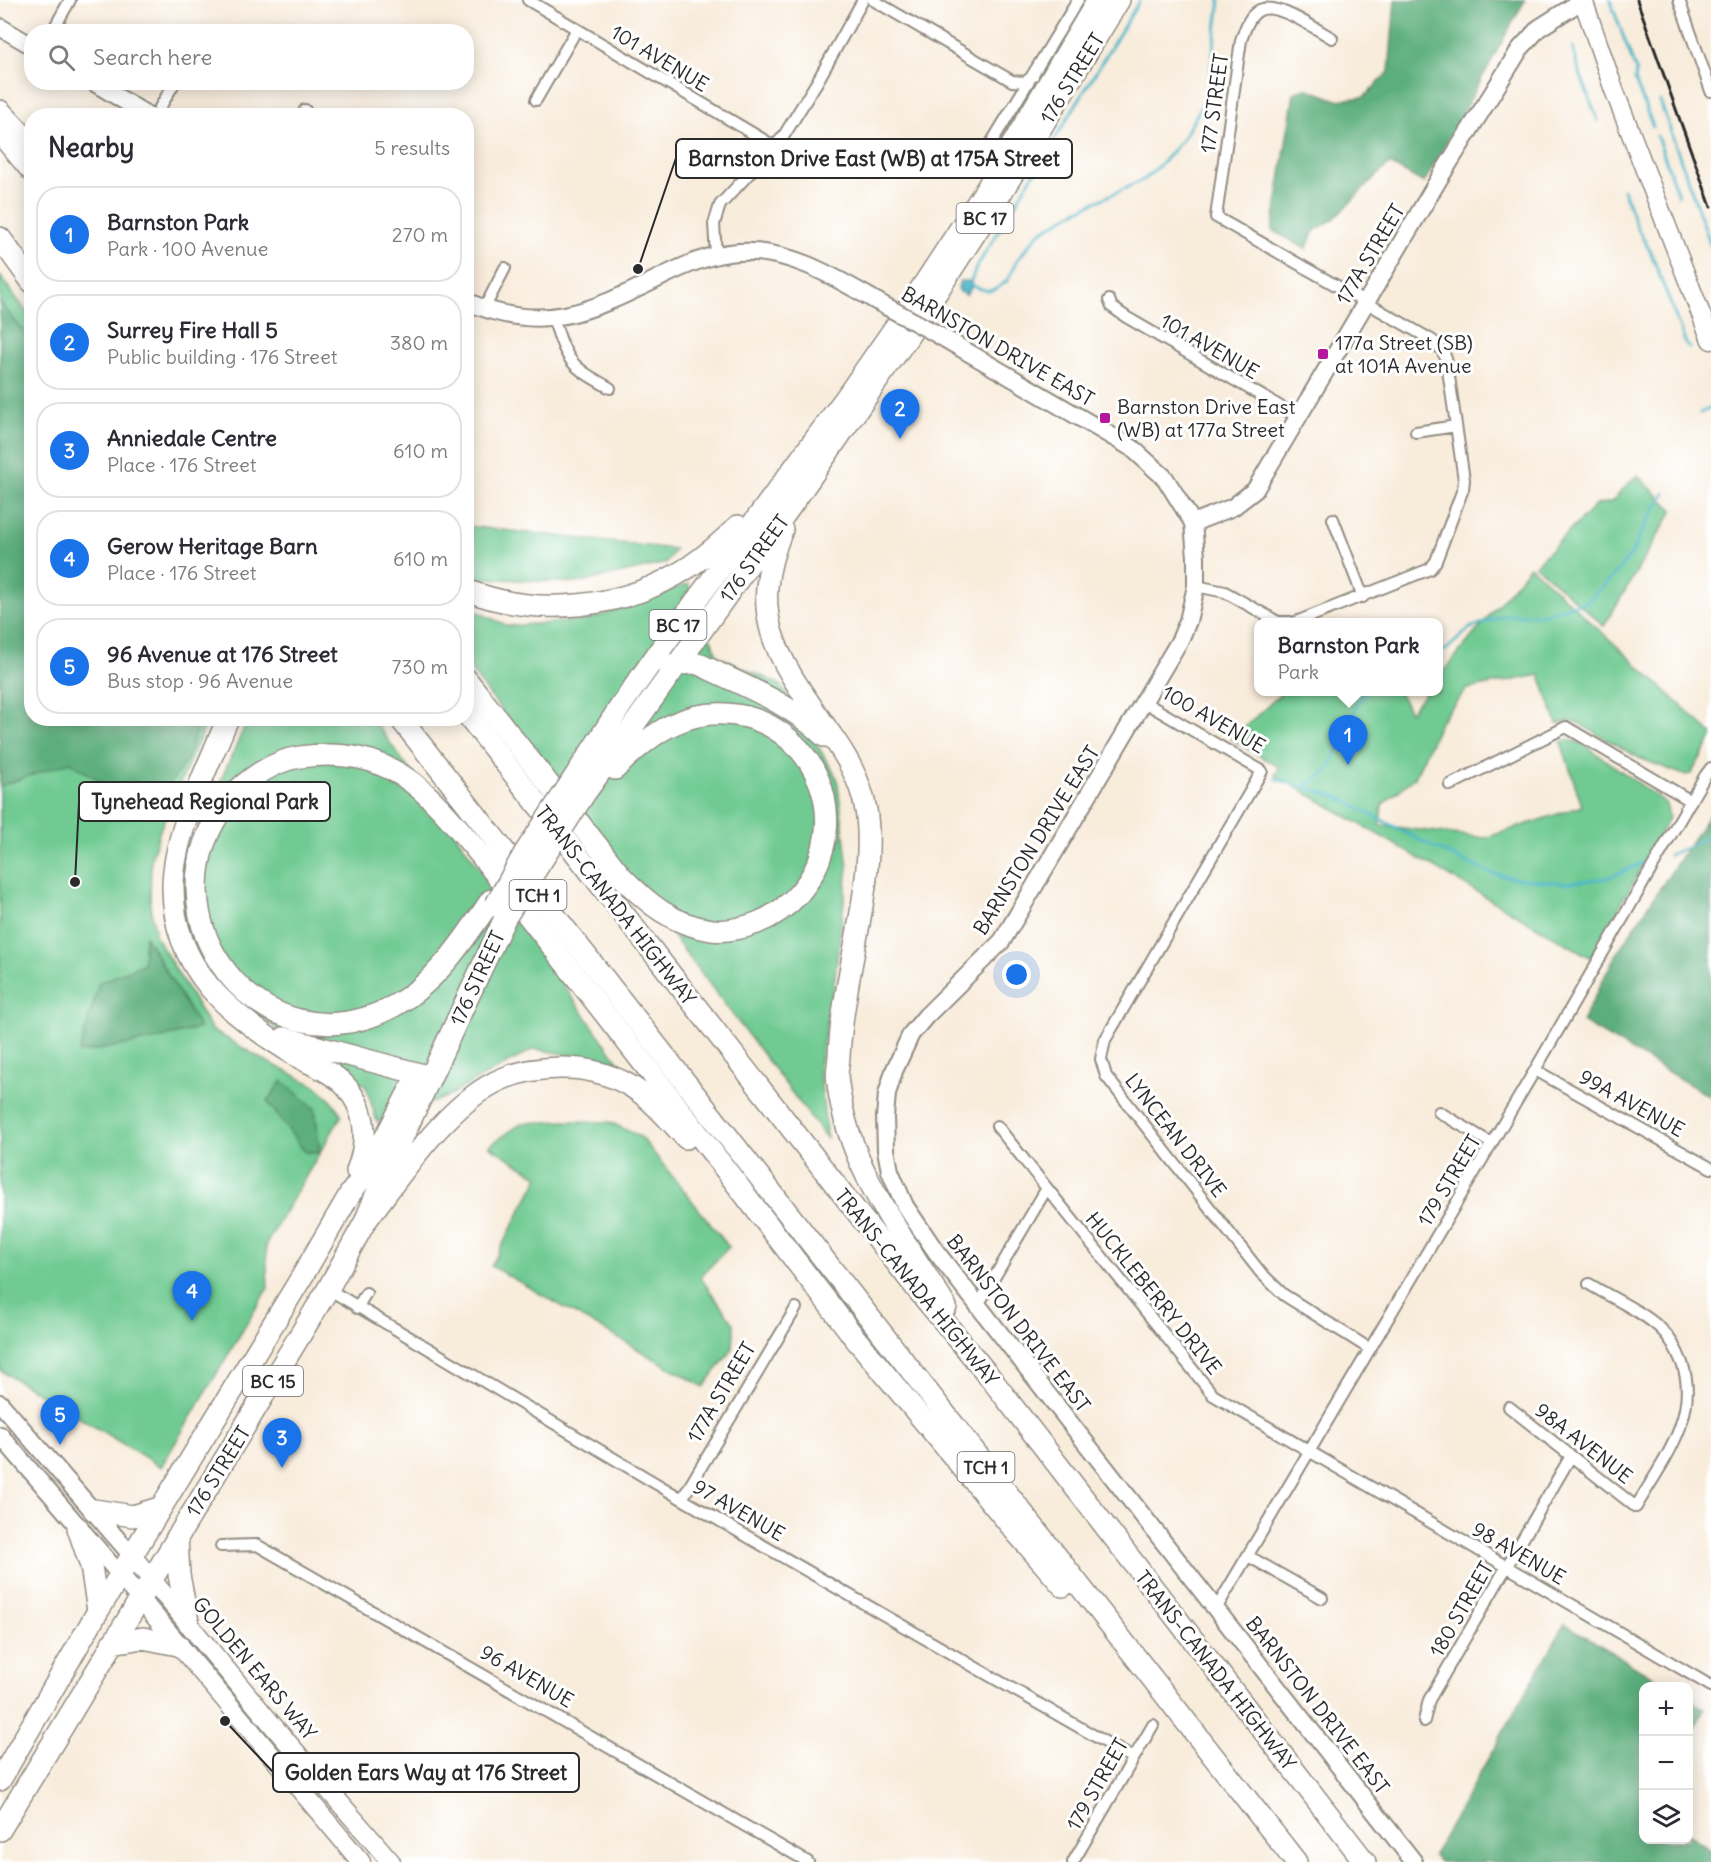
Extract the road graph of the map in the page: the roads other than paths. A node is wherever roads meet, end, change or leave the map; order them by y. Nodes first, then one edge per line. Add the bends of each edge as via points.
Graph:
1 (70, 0) edge
2 (528, 0) edge
3 (863, 0) edge
4 (873, 0) edge
5 (1583, 0) edge
6 (1679, 0) edge
7 (1104, 3) edge
8 (56, 24) edge
9 (0, 27) edge
10 (577, 29) junction
11 (1332, 38) dead end
12 (24, 41) edge
13 (1033, 76) junction
14 (106, 90) edge
15 (170, 90) edge
16 (1711, 91) edge
17 (536, 100) dead end
18 (137, 108) edge
19 (160, 108) edge
20 (0, 111) edge
21 (0, 132) edge
22 (24, 136) edge
23 (774, 146) junction
24 (24, 161) edge
25 (976, 168) dead end
26 (0, 221) edge
27 (0, 238) edge
28 (24, 250) edge
29 (716, 255) junction
30 (505, 268) dead end
31 (24, 271) edge
32 (1109, 300) dead end
33 (1366, 303) junction
34 (474, 305) edge
35 (484, 309) junction
36 (553, 318) junction
37 (1711, 340) edge
38 (610, 388) dead end
39 (1298, 417) junction
40 (1456, 426) junction
41 (1416, 432) dead end
42 (787, 494) junction
43 (1333, 519) dead end
44 (1193, 524) junction
45 (1196, 585) junction
46 (474, 592) edge
47 (1363, 597) junction
48 (1273, 618) edge
49 (1307, 618) edge
50 (680, 663) junction
51 (474, 689) edge
52 (1144, 702) junction
53 (474, 723) edge
54 (225, 726) edge
55 (406, 726) edge
56 (850, 762) junction
57 (1711, 768) edge
58 (1262, 771) joint
59 (581, 786) junction
60 (1450, 786) dead end
61 (1691, 801) junction
62 (497, 908) junction
63 (250, 1024) junction
64 (1535, 1070) junction
65 (424, 1075) junction
66 (1439, 1112) dead end
67 (997, 1126) dead end
68 (1491, 1143) junction
69 (1711, 1168) edge
70 (1047, 1188) junction
71 (350, 1194) junction
72 (365, 1222) junction
73 (1589, 1284) dead end
74 (328, 1289) junction
75 (366, 1293) dead end
76 (978, 1305) junction
77 (357, 1308) junction
78 (796, 1308) dead end
79 (858, 1342) junction
80 (1370, 1348) junction
81 (988, 1376) junction
82 (0, 1403) edge
83 (1509, 1407) dead end
84 (0, 1435) edge
85 (1310, 1451) junction
86 (1570, 1455) junction
87 (682, 1498) junction
88 (159, 1508) junction
89 (94, 1510) junction
90 (78, 1528) junction
91 (177, 1537) junction
92 (221, 1546) dead end
93 (132, 1556) junction
94 (1248, 1556) junction
95 (1507, 1567) junction
96 (120, 1575) junction
97 (152, 1579) junction
98 (140, 1599) junction
99 (1322, 1599) dead end
100 (1216, 1609) junction
101 (98, 1611) junction
102 (188, 1622) junction
103 (112, 1643) junction
104 (178, 1645) junction
105 (1711, 1686) edge
106 (1424, 1721) dead end
107 (1152, 1725) dead end
108 (1133, 1758) junction
109 (1219, 1764) junction
110 (0, 1780) edge
111 (0, 1830) edge
112 (361, 1862) edge
113 (391, 1862) edge
114 (808, 1862) edge
115 (1073, 1862) edge
116 (1296, 1862) edge
117 (1365, 1862) edge
118 (1414, 1862) edge

1 - 8 street
2 - 10 street, 101 AVENUE
3 - 23 street via 817,82
4 - 13 street via 1012,81 1025,82
5 - 33 street, 177A STREET via 1539,28 1520,49
5 - 37 main road
6 - 16 street
7 - 13 street
7 - 42 highway, 176 STREET / BC 17
9 - 12 street
10 - 17 street
10 - 23 street, 101 AVENUE
11 - 33 street, 177 STREET via 1269,7 1257,11 1248,22 1241,40 1216,217
13 - 25 street
14 - 18 street
15 - 19 street
20 - 22 highway
21 - 24 highway
23 - 29 street via 720,205 714,224
26 - 28 highway
27 - 31 highway
29 - 36 street, BARNSTON DRIVE EAST via 617,298
29 - 44 street, BARNSTON DRIVE EAST, bridge via 764,253 794,260 935,333 1132,448 1165,478
30 - 35 street
32 - 39 street, 101 AVENUE via 1126,317
33 - 39 street, 177A STREET
33 - 40 street via 1441,349 1447,363
34 - 35 street
35 - 36 street, BARNSTON DRIVE EAST via 522,317
36 - 38 street via 570,360 579,370
39 - 44 street, 177A STREET via 1255,490 1233,507
40 - 41 street
40 - 47 street via 1464,485 1436,561 1425,572
42 - 46 highway via 710,552 643,590 584,605 553,606 515,603
42 - 50 highway, 176 STREET / BC 17
42 - 56 highway via 769,570 767,622 777,651 796,685
42 - 59 highway, 176 STREET / BC 17 via 639,679
43 - 47 street
44 - 45 street, BARNSTON DRIVE EAST
45 - 48 street via 1225,592
45 - 52 street, BARNSTON DRIVE EAST via 1180,640
47 - 49 street
50 - 56 highway via 694,663 798,715
50 - 59 highway, 176 STREET / BC 17
50 - 59 highway via 664,668 628,713
51 - 59 highway via 621,876 644,900 671,917 714,930 740,928 766,919 801,893 816,869 825,840 826,811 820,785 806,758 785,736 755,719 725,714 680,720 634,750 613,772
52 - 58 street, 100 AVENUE
52 - 76 street, BARNSTON DRIVE EAST via 1002,941 911,1034 892,1079 885,1117 890,1171 905,1206
53 - 81 highway, TRANS-CANADA HIGHWAY / TCH 1
54 - 63 highway via 183,830 174,869 173,896 183,945 194,967 226,1006
55 - 109 highway, TCH 1
56 - 81 highway via 863,799 868,830 866,874 840,1029 837,1083 843,1113 865,1175
57 - 61 street, 179 STREET
58 - 80 street, LYNCEAN DRIVE via 1105,1040 1101,1059 1106,1076 1261,1273 1284,1295
59 - 62 highway, 176 STREET, bridge via 524,854
59 - 62 highway, 176 STREET / BC 15, bridge via 557,838
60 - 61 street via 1566,727
61 - 64 street, 179 STREET
62 - 65 highway, 176 STREET / BC 15
62 - 79 highway via 412,994 359,1019 315,1023 261,1005 220,966 198,914 196,885 199,862 216,816 249,781 280,763 343,754 393,768 411,780 483,858
63 - 65 highway via 289,1040
63 - 71 highway via 334,1075 351,1093 363,1118 365,1142
64 - 68 street, 179 STREET
64 - 69 street, 99A AVENUE
65 - 71 highway, 176 STREET / BC 15
65 - 72 highway, 176 STREET / BC 15
66 - 68 street
67 - 70 street, HUCKLEBERRY DRIVE
68 - 80 street, 179 STREET
70 - 76 street
70 - 85 street, HUCKLEBERRY DRIVE via 1208,1390
71 - 88 highway, 176 STREET / BC 15
72 - 74 highway, 176 STREET / BC 15
72 - 79 highway via 438,1130 467,1101 500,1079 522,1071 595,1071 620,1080 658,1107
73 - 86 street, 98A AVENUE via 1660,1328 1674,1344 1684,1370 1687,1399 1681,1425 1636,1507
74 - 77 street, 97 AVENUE
74 - 91 highway, 176 STREET / BC 15
75 - 77 street
76 - 100 street, BARNSTON DRIVE EAST
77 - 87 street, 97 AVENUE
78 - 87 street, 177A STREET
79 - 109 highway via 1017,1533
80 - 85 street, 179 STREET
81 - 117 highway, TRANS-CANADA HIGHWAY / TCH 1
82 - 89 street
83 - 86 street, 98A AVENUE
84 - 90 street
85 - 94 street, 179 STREET
85 - 95 street, 98 AVENUE
86 - 95 street, 180 STREET
87 - 108 street, 97 AVENUE
88 - 89 highway via 133,1516
88 - 93 highway, 176 STREET / BC 15
89 - 93 street
90 - 96 street
90 - 101 highway via 91,1566
91 - 97 highway, 176 STREET / BC 15
91 - 102 highway
92 - 114 street, 96 AVENUE via 257,1545
93 - 96 highway, 176 STREET / BC 15
93 - 97 main road, GOLDEN EARS WAY
94 - 99 street
94 - 100 street, 179 STREET
95 - 105 street, 98 AVENUE
95 - 106 street, 180 STREET via 1429,1700
96 - 98 main road
96 - 101 highway, 176 STREET / BC 15
97 - 98 highway, 176 STREET / BC 15
97 - 102 main road, GOLDEN EARS WAY
98 - 103 highway, 176 STREET / BC 15
98 - 104 main road
100 - 118 street, BARNSTON DRIVE EAST
101 - 110 highway, 176 STREET / BC 15
102 - 113 main road, GOLDEN EARS WAY
103 - 104 highway via 143,1638
103 - 111 highway, 176 STREET / BC 15
104 - 112 main road
107 - 108 street, 179 STREET
108 - 115 street, 179 STREET
109 - 116 highway, TCH 1

